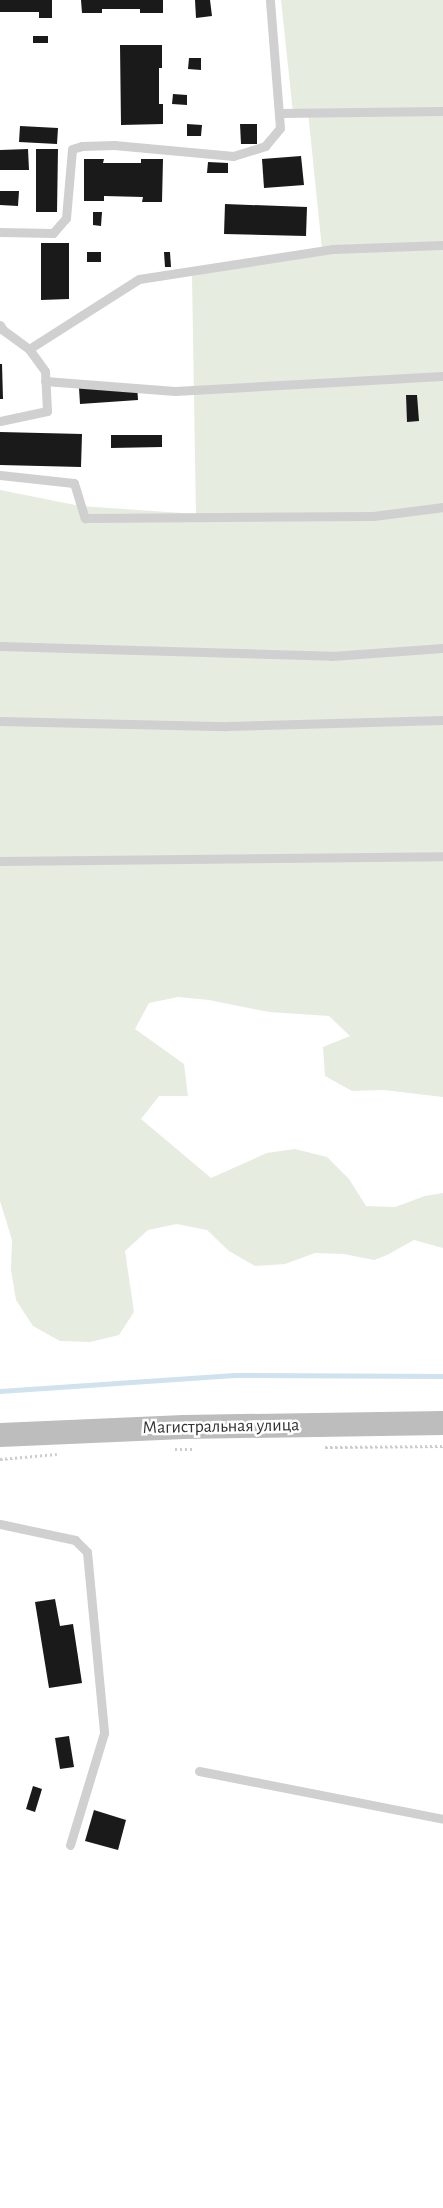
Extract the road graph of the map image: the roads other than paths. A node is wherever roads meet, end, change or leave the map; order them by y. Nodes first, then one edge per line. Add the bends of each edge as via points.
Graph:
1 (270, 0) edge
2 (443, 111) edge
3 (279, 113) junction
4 (0, 232) edge
5 (443, 245) edge
6 (0, 324) edge
7 (29, 349) junction
8 (443, 376) edge
9 (45, 380) junction
10 (0, 421) edge
11 (0, 475) edge
12 (443, 507) edge
13 (0, 646) edge
14 (443, 648) edge
15 (443, 720) edge
16 (0, 721) edge
17 (443, 856) edge
18 (0, 861) edge
19 (443, 1423) edge
20 (0, 1435) edge
21 (0, 1524) edge
22 (199, 1772) dead end
23 (443, 1819) edge
24 (70, 1845) dead end

1 - 3 lane
2 - 3 lane
3 - 4 lane via 280,128 265,146 233,156 114,145 72,149 66,218 53,233
5 - 7 lane via 332,249 138,279
6 - 7 lane via 2,330
7 - 9 lane via 45,371
8 - 9 lane via 175,391
9 - 10 lane via 47,411
11 - 12 lane via 74,483 85,518 373,516
13 - 14 lane via 332,656
15 - 16 lane via 227,726
17 - 18 lane
19 - 20 main road, Магистральная улица via 184,1427
21 - 24 lane via 76,1540 86,1552 104,1733
22 - 23 lane

